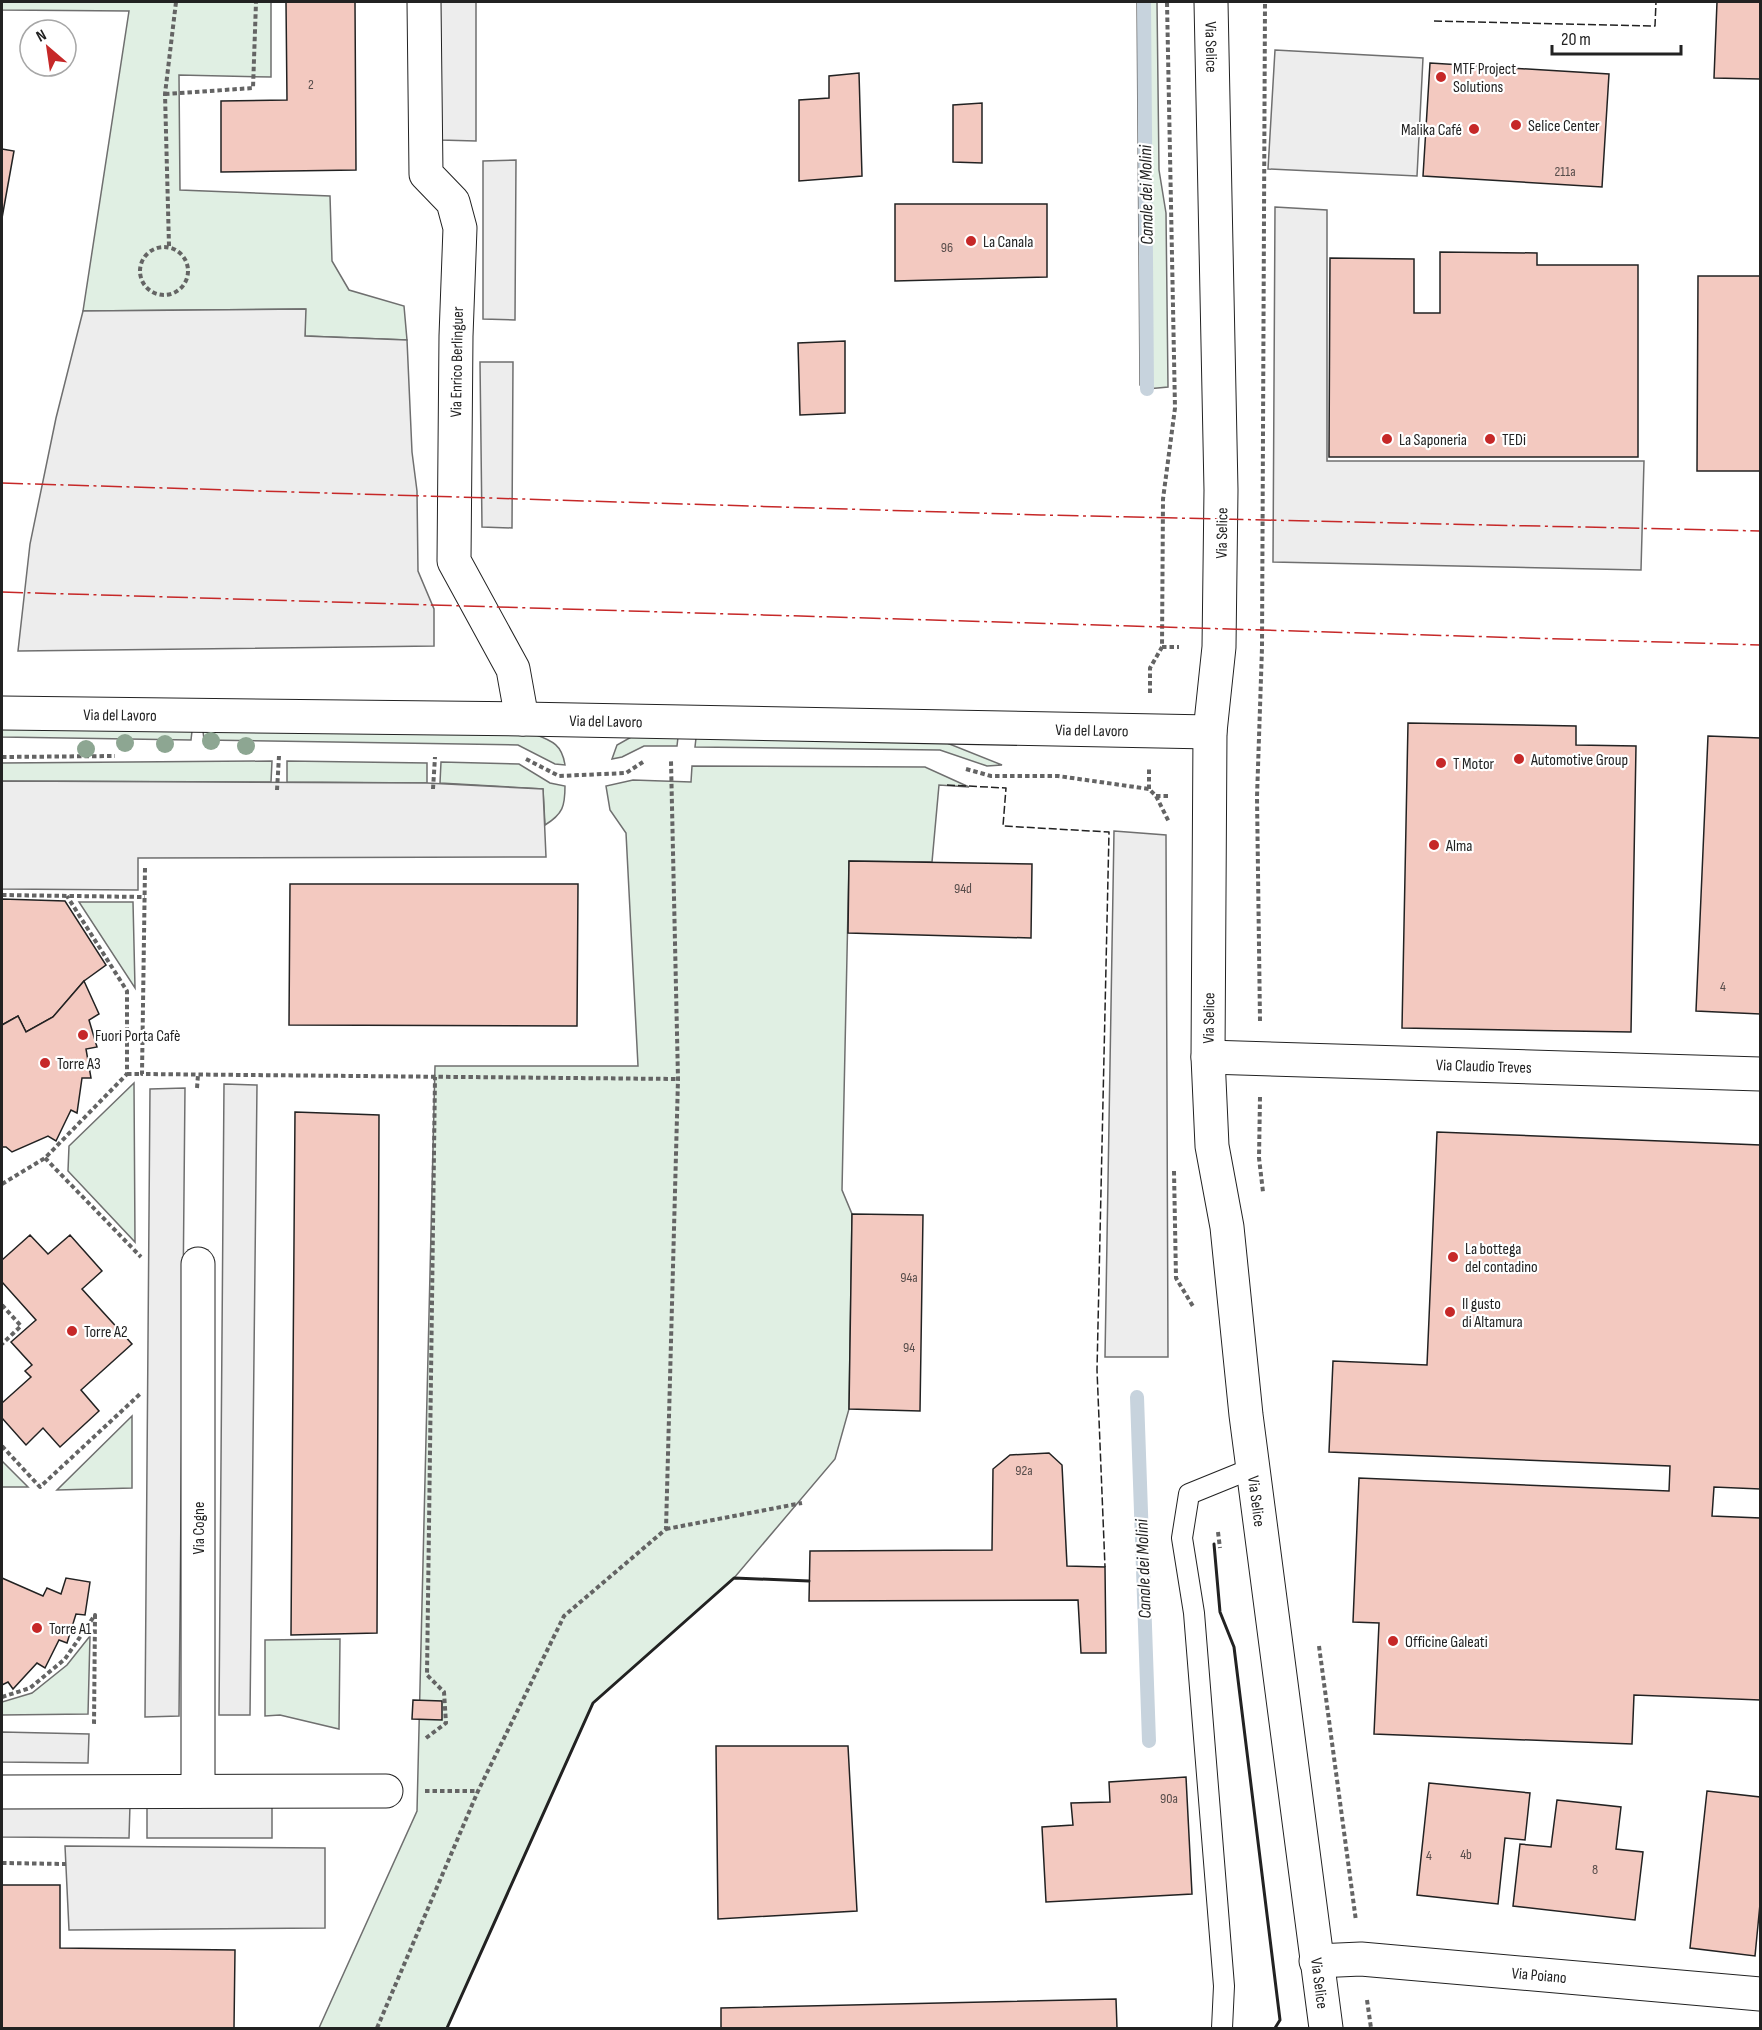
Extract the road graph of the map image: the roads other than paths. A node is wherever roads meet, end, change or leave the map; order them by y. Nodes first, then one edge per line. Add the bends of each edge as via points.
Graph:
1 (424, 2) edge
2 (1211, 2) edge
3 (2, 713) edge
4 (522, 719) junction
5 (1210, 732) junction
6 (1208, 1057) junction
7 (1761, 1074) edge
8 (198, 1264) dead end
9 (1253, 1468) junction
10 (198, 1791) junction
11 (386, 1791) road end
12 (2, 1792) edge
13 (1316, 1960) junction
14 (1761, 1994) edge
15 (1322, 2025) edge
16 (1222, 2028) edge

1 - 4 main road, Via Enrico Berlinguer via 426,174 453,202 460,228 454,561 513,669
2 - 5 main road, Via Selice via 1221,490 1219,647
3 - 4 main road, Via del Lavoro
4 - 5 main road, Via del Lavoro
5 - 6 main road, Via Selice
6 - 7 main road, Via Claudio Treves
6 - 9 main road, Via Selice via 1212,1146 1227,1227
8 - 10 main road, Via Cogne
9 - 13 main road, Via Selice
9 - 16 lane via 1189,1494 1182,1538 1194,1613 1224,1986
10 - 11 main road
10 - 12 main road
13 - 14 main road, Via Poiano via 1361,1959
13 - 15 main road, Via Selice

